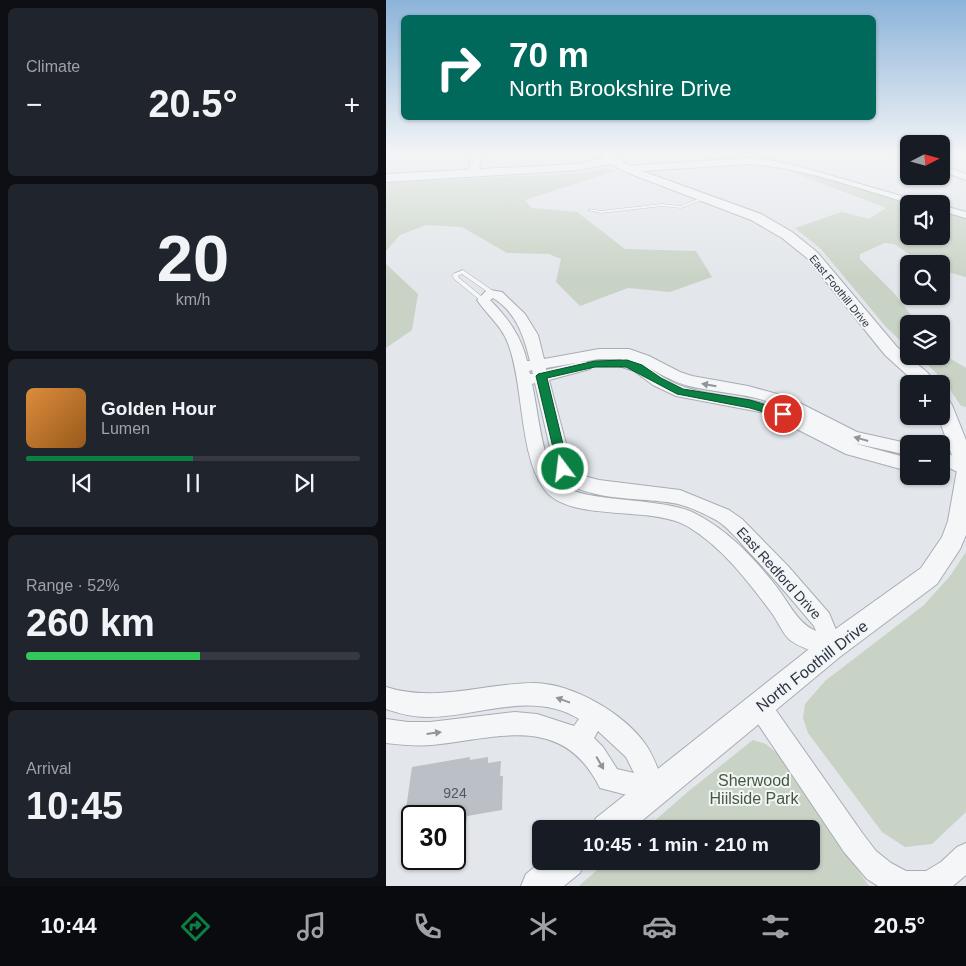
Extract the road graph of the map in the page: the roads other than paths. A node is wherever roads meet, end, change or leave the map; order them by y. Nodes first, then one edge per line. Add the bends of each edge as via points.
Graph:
1 (698, 195) edge
2 (705, 198) junction
3 (590, 210) dead end
4 (950, 211) edge
5 (966, 215) edge
6 (488, 297) junction
7 (540, 370) junction
8 (523, 374) junction
9 (920, 375) edge
10 (950, 424) edge
11 (900, 447) edge
12 (950, 461) edge
13 (900, 462) edge
14 (966, 469) edge
15 (950, 470) edge
16 (832, 647) junction
17 (386, 698) edge
18 (760, 707) junction
19 (595, 716) junction
20 (386, 731) edge
21 (578, 741) junction
22 (654, 790) junction
23 (618, 820) edge
24 (966, 856) edge
25 (557, 870) edge
26 (538, 886) edge

1 - 2 street, East Foothill Drive
2 - 3 lane via 681,207 608,212
2 - 9 street, East Foothill Drive via 756,217 787,235 812,255 891,351
4 - 5 street
6 - 6 lane via 457,279 455,275 463,272
6 - 7 street, East Redford Drive via 498,296 520,317 531,335
6 - 8 street, East Redford Drive via 512,334
7 - 8 street
11 -> 7 street via 848,435 783,401 748,391 691,382 629,354 598,354
7 - 13 street via 627,364 681,392 767,408 852,450
7 - 16 street, East Redford Drive via 563,469 568,475 575,480 616,490 658,492 680,497 723,515 781,572 822,620
8 - 16 street, East Redford Drive via 537,449 548,482 555,490 563,497 578,501 674,512 704,527 730,546 798,633
10 - 14 street
12 - 14 street
14 - 15 street
14 - 16 street, North Foothill Drive via 959,521 952,542 929,576
16 - 18 street, North Foothill Drive
19 -> 17 street via 549,695 496,697 438,707
18 - 22 street, North Foothill Drive
18 - 24 street via 863,856 881,873 902,883 933,884
19 - 21 street
19 - 22 street via 608,724 635,751
20 -> 21 street via 432,734 520,722 546,726
21 -> 22 street via 595,754 609,779
22 - 23 street, North Foothill Drive
25 - 26 street

